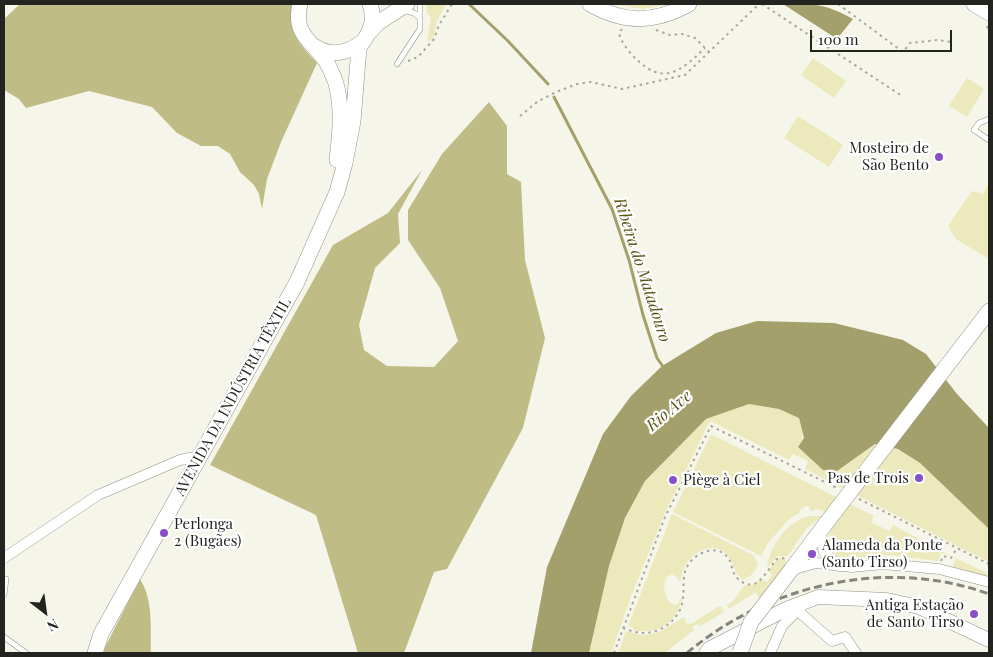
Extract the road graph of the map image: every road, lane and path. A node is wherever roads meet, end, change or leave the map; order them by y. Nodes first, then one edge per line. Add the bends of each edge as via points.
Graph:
1 (300, 4) edge
2 (370, 4) edge
3 (407, 4) edge
4 (420, 4) edge
5 (452, 4) edge
6 (590, 4) edge
7 (689, 4) edge
8 (760, 4) edge
9 (838, 4) edge
10 (974, 4) edge
11 (989, 13) edge
12 (391, 14) junction
13 (420, 18) junction
14 (989, 24) edge
15 (650, 27) dead end
16 (629, 28) dead end
17 (989, 31) edge
18 (365, 38) junction
19 (308, 42) junction
20 (952, 42) dead end
21 (705, 48) junction
22 (709, 52) junction
23 (397, 64) joint
24 (902, 96) dead end
25 (520, 116) dead end
26 (989, 119) edge
27 (989, 140) edge
28 (314, 246) junction
29 (989, 311) edge
30 (200, 456) junction
31 (843, 491) dead end
32 (852, 496) dead end
33 (824, 526) junction
34 (957, 548) junction
35 (4, 558) edge
36 (951, 558) dead end
37 (789, 564) junction
38 (989, 564) edge
39 (839, 566) junction
40 (6, 579) dead end
41 (989, 582) edge
42 (4, 595) edge
43 (810, 600) junction
44 (797, 610) junction
45 (780, 620) junction
46 (623, 628) junction
47 (4, 637) edge
48 (989, 640) edge
49 (26, 653) edge
50 (95, 653) edge
51 (614, 653) edge
52 (706, 653) edge
53 (740, 653) edge
54 (770, 653) edge
55 (856, 653) edge

1 - 19 main road via 299,25
2 - 18 main road via 372,23
3 - 12 main road
4 - 13 lane
5 - 23 path via 434,39 418,57
6 - 7 main road via 631,18 671,14
8 - 22 path
8 - 24 path
9 - 20 path via 903,52 910,43
10 - 11 main road
12 - 13 lane via 406,10
12 - 18 main road
13 - 23 lane via 420,29
14 - 17 path via 986,29
15 - 21 path via 670,35 695,38
16 - 21 path via 621,29 620,39 646,69 656,74 685,66
18 - 19 main road via 352,49 335,53 318,49
18 - 28 main road via 358,55 353,121 345,163
19 - 28 main road via 330,69 340,118 336,168
21 - 22 path
22 - 25 path via 685,74 622,89 591,82 576,84 537,102
26 - 27 lane via 979,123 974,130
28 - 30 main road, AVENIDA DA INDÚSTRIA TÊXTIL via 298,282
29 - 33 main road, bridge
30 - 35 street via 180,460 98,495
30 - 50 main road, AVENIDA DA INDÚSTRIA TÊXTIL via 101,634
31 - 46 path via 711,426 665,517
32 - 34 path
33 - 37 main road
33 - 39 street via 824,552
34 - 36 path
34 - 38 path
37 - 39 street
37 - 46 path via 780,557 758,582 746,584 735,575 724,553 706,550 689,562 684,573 682,604 674,619 660,630 641,633
37 - 53 main road, bridge via 751,622
39 - 41 street via 884,564 939,569
40 - 42 lane
43 - 44 street
43 - 45 street
43 - 48 street via 818,597 887,600 919,607
44 - 45 street
44 - 55 street via 832,641 845,637
45 - 52 street
45 - 54 street
46 - 51 path
47 - 49 lane

